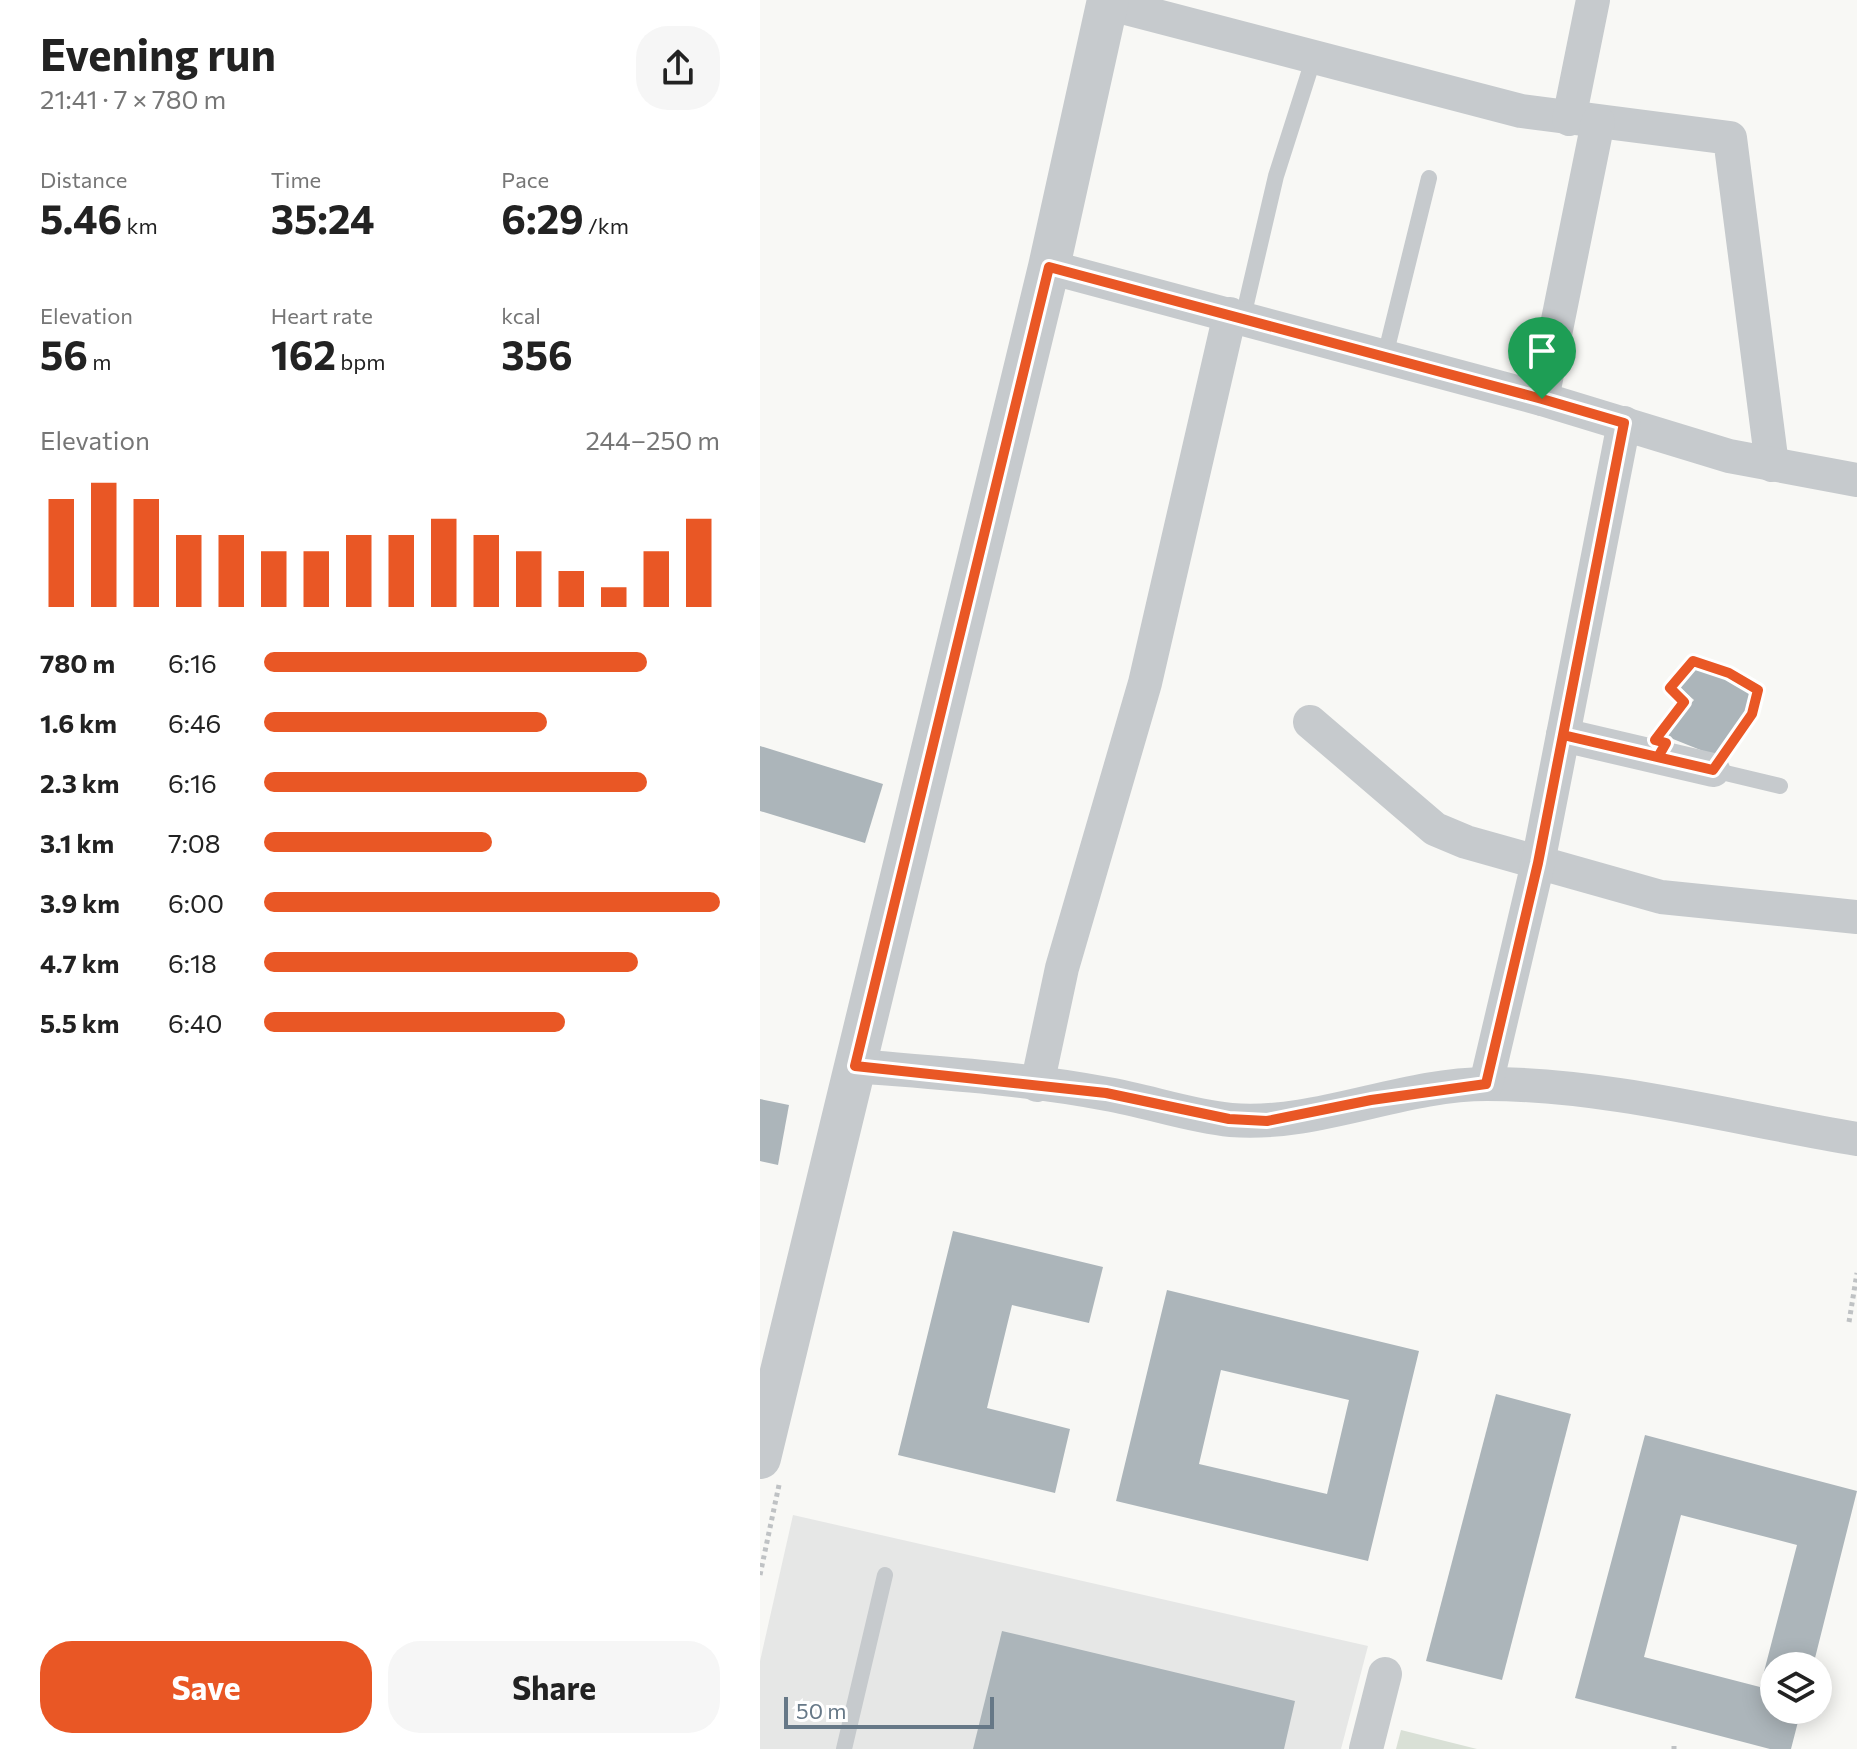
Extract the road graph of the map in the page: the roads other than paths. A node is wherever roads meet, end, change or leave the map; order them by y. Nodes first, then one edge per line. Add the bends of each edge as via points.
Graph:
1 (1593, 0) edge
2 (1108, 2) edge
3 (1314, 57) junction
4 (1583, 120) junction
5 (1429, 178) dead end
6 (1049, 267) junction
7 (1236, 315) junction
8 (1385, 356) junction
9 (1542, 399) junction
10 (1624, 423) junction
11 (1772, 465) junction
12 (1857, 480) edge
13 (1310, 722) dead end
14 (1563, 735) junction
15 (1713, 770) joint
16 (1780, 786) dead end
17 (1538, 863) junction
18 (1857, 917) edge
19 (855, 1066) junction
20 (1486, 1084) junction
21 (1037, 1085) junction
22 (1857, 1139) edge
23 (770, 1471) edge
24 (885, 1575) dead end
25 (1385, 1674) dead end
26 (844, 1749) edge
27 (1366, 1749) edge

1 - 4 street
2 - 3 street
2 - 6 street
3 - 4 street via 1521,111
3 - 7 lane
4 - 9 street
4 - 11 street via 1730,138
5 - 8 lane
6 - 7 street
6 - 19 street
7 - 8 street
7 - 21 street via 1145,683 1062,968
8 - 9 street
9 - 10 street
10 - 11 street
10 - 14 street
11 - 12 street
13 - 17 street via 1435,829
14 - 15 street
14 - 17 street
15 - 16 lane
17 - 18 street via 1661,897
17 - 20 street
19 - 21 street
19 - 23 street
20 - 21 street via 1267,1121
20 - 22 street via 1609,1095
24 - 26 lane
25 - 27 street

